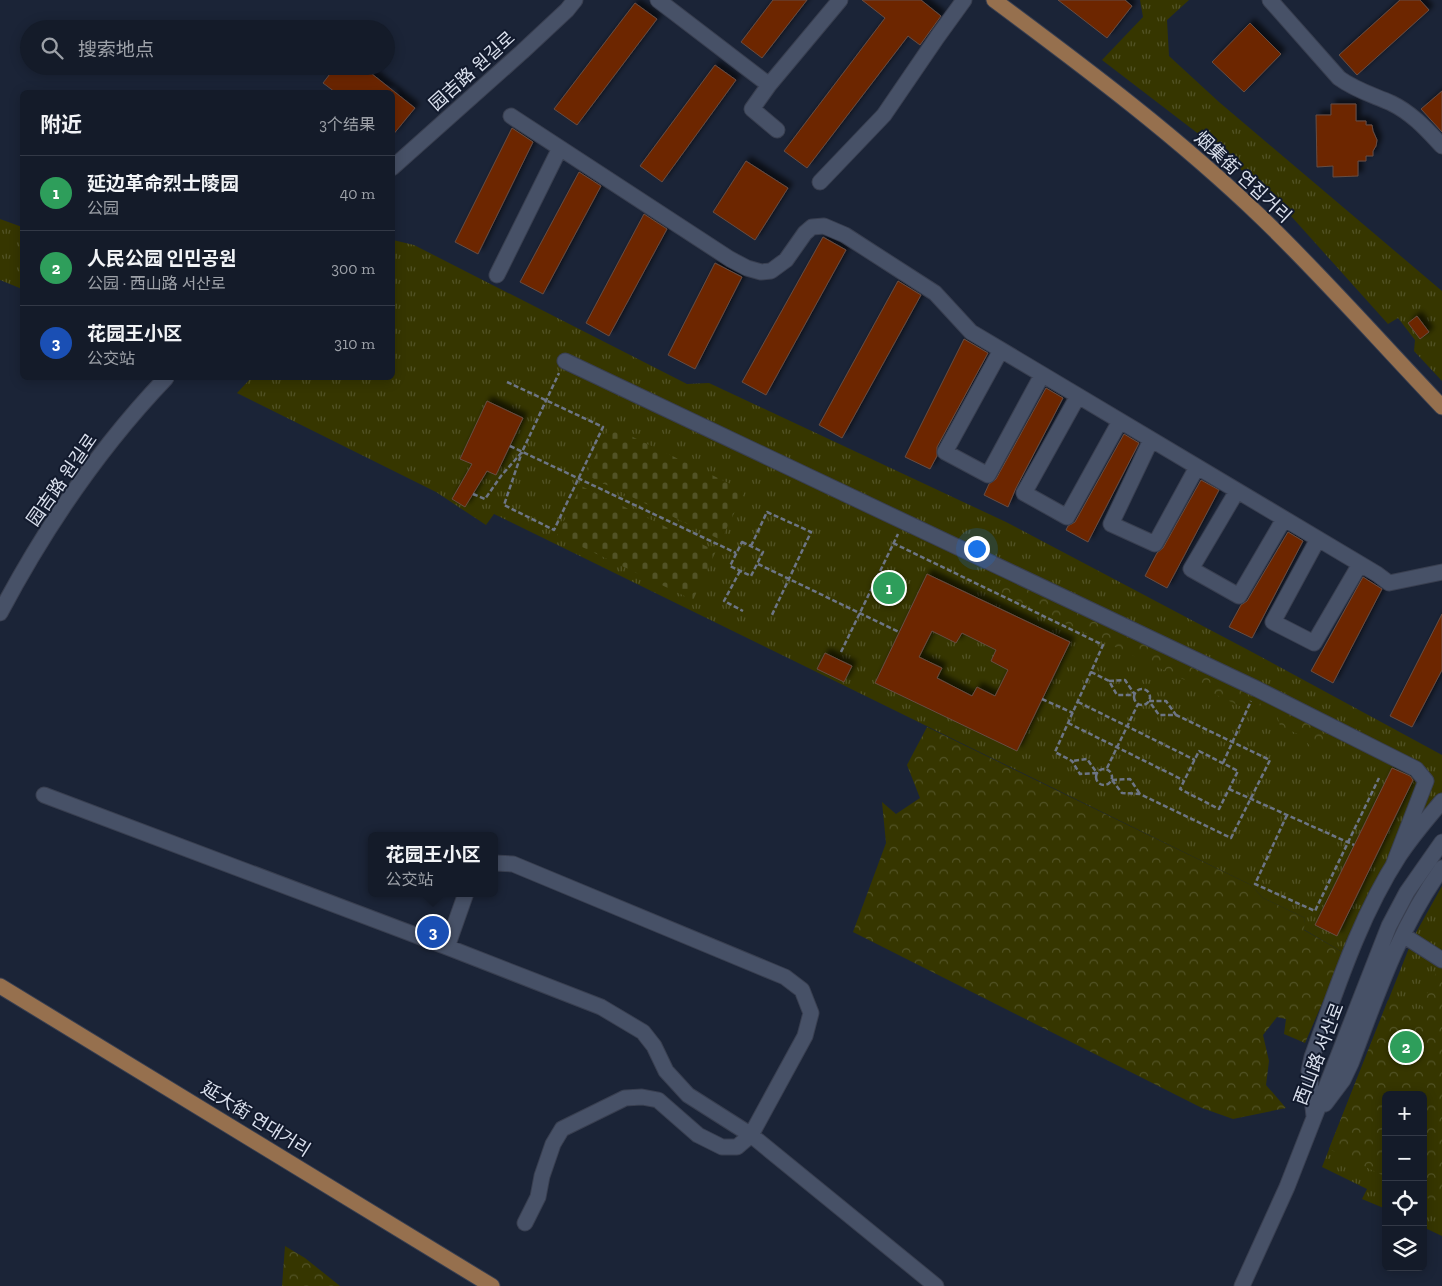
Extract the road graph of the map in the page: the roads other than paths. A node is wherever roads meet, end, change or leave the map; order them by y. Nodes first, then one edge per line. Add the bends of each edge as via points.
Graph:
1 (575, 0) edge
2 (658, 0) edge
3 (840, 0) edge
4 (964, 0) edge
5 (994, 0) edge
6 (1270, 0) edge
7 (769, 85) junction
8 (511, 116) dead end
9 (777, 130) dead end
10 (1442, 146) edge
11 (560, 148) junction
12 (395, 165) edge
13 (820, 182) dead end
14 (496, 275) dead end
15 (1000, 350) junction
16 (565, 360) road end
17 (1042, 375) junction
18 (164, 380) edge
19 (1078, 396) junction
20 (1442, 407) edge
21 (1120, 421) junction
22 (1152, 440) junction
23 (1197, 467) junction
24 (1237, 491) junction
25 (1284, 519) junction
26 (1318, 539) junction
27 (1360, 564) junction
28 (1442, 572) edge
29 (0, 613) edge
30 (44, 795) dead end
31 (1442, 802) edge
32 (1442, 842) edge
33 (498, 863) edge
34 (1393, 866) junction
35 (1442, 868) edge
36 (465, 897) edge
37 (1402, 935) junction
38 (447, 947) junction
39 (1442, 960) edge
40 (0, 986) edge
41 (1315, 1118) junction
42 (751, 1135) junction
43 (525, 1223) dead end
44 (492, 1286) edge
45 (936, 1286) edge
46 (1242, 1286) edge

1 - 12 street, 园吉路 원길로
2 - 7 street
3 - 7 street
4 - 13 street via 884,115
5 - 20 main road, 烟集街 연집거리 via 1097,76 1169,135 1261,218
6 - 10 street via 1339,78 1404,111
7 - 9 street via 752,109
8 - 11 street
11 - 14 street
11 - 15 street via 747,268 761,272 779,267 812,227 824,226 845,235 935,293 971,332
15 - 17 street
15 - 17 street via 945,452 988,475
16 - 34 street via 1257,689 1416,769 1426,781
17 - 19 street
18 - 29 street, 园吉路 원길로 via 95,462 56,518
19 - 21 street
19 - 21 street via 1024,493 1067,517
21 - 22 street
22 - 23 street
22 - 23 street via 1111,524 1155,544
23 - 24 street
24 - 25 street
24 - 25 street via 1191,568 1239,596
25 - 26 street
26 - 27 street
26 - 27 street via 1274,622 1314,643
27 - 28 street via 1389,584
30 - 38 street
31 - 34 street
32 - 41 street, 西山路 서산로 via 1407,892 1389,926
33 - 42 street via 513,864 785,977 802,990 811,1013 805,1036
34 - 41 street via 1350,952 1312,1057 1309,1071
35 - 37 street
36 - 38 street
37 - 39 street
37 - 41 street via 1343,1080
38 - 42 street via 601,1007 643,1032 666,1071 688,1095
40 - 44 main road, 延大街 연대거리
41 - 46 street, 西山路 서산로
42 - 43 street via 737,1147 722,1147 698,1134 658,1100 625,1098 562,1129 553,1144 538,1198
42 - 45 street

